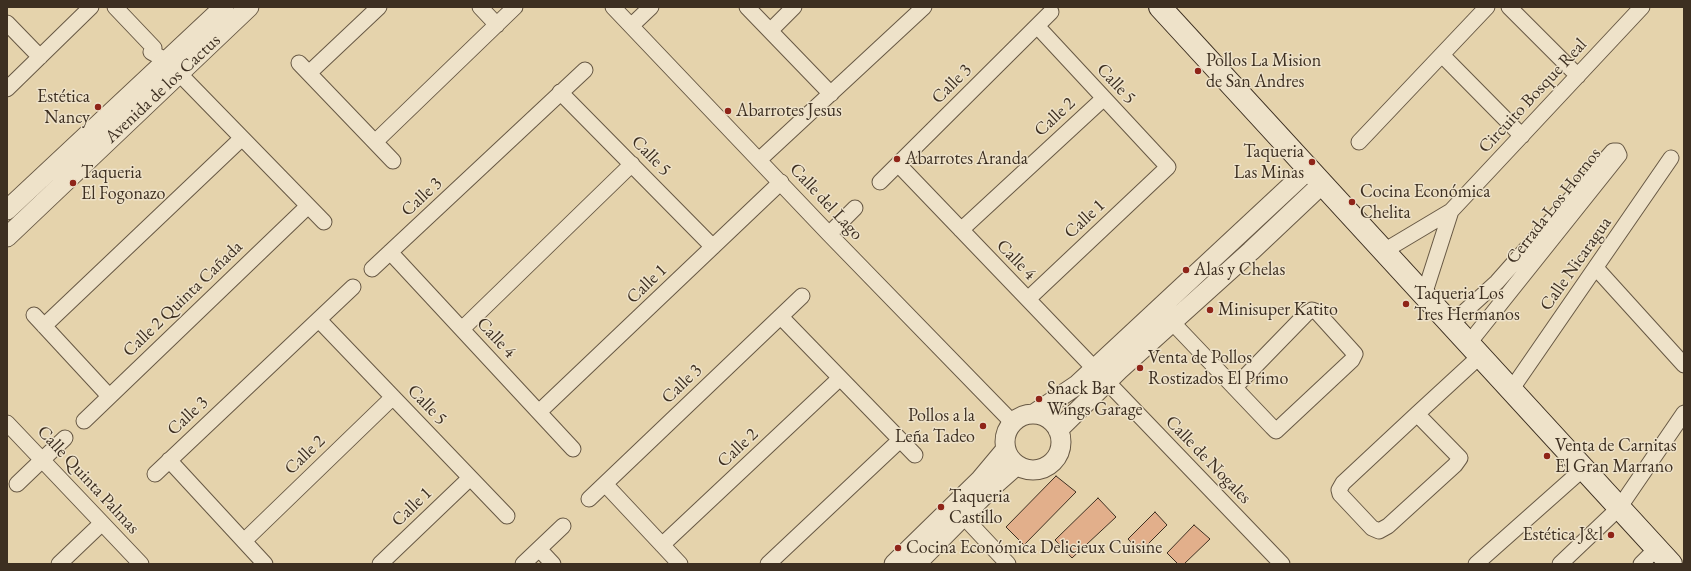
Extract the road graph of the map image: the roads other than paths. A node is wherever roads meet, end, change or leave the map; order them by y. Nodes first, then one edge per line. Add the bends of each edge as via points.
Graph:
1 (91, 7) edge
2 (115, 7) edge
3 (224, 7) edge
4 (249, 7) edge
5 (379, 7) edge
6 (480, 7) edge
7 (515, 7) edge
8 (613, 7) edge
9 (651, 7) edge
10 (747, 7) edge
11 (794, 7) edge
12 (924, 7) edge
13 (1160, 7) edge
14 (1487, 7) edge
15 (1508, 7) edge
16 (1642, 7) edge
17 (1051, 12) dead end
18 (7, 23) edge
19 (497, 24) junction
20 (631, 26) junction
21 (1037, 26) junction
22 (770, 31) junction
23 (1442, 54) junction
24 (40, 57) junction
25 (173, 67) junction
26 (584, 70) dead end
27 (1578, 76) junction
28 (7, 89) edge
29 (560, 92) junction
30 (830, 94) junction
31 (1104, 98) junction
32 (1522, 136) junction
33 (242, 138) junction
34 (374, 142) junction
35 (1360, 142) dead end
36 (1671, 158) dead end
37 (759, 160) junction
38 (393, 161) dead end
39 (632, 164) junction
40 (898, 164) junction
41 (1168, 167) joint
42 (1316, 177) junction
43 (781, 182) junction
44 (880, 182) dead end
45 (308, 206) junction
46 (855, 208) dead end
47 (7, 210) edge
48 (1451, 211) junction
49 (324, 222) dead end
50 (961, 230) junction
51 (829, 234) junction
52 (7, 236) edge
53 (1238, 236) junction
54 (713, 247) junction
55 (1251, 251) junction
56 (1384, 251) junction
57 (390, 252) junction
58 (1596, 268) junction
59 (372, 269) dead end
60 (1497, 282) junction
61 (353, 287) dead end
62 (1509, 293) junction
63 (1424, 294) junction
64 (802, 296) dead end
65 (1028, 299) junction
66 (34, 315) dead end
67 (780, 317) junction
68 (318, 320) junction
69 (1172, 322) junction
70 (1451, 324) junction
71 (44, 326) junction
72 (462, 329) junction
73 (1475, 350) junction
74 (1684, 365) edge
75 (1101, 375) junction
76 (840, 378) junction
77 (1235, 387) junction
78 (1511, 390) junction
79 (109, 396) junction
80 (393, 397) junction
81 (539, 412) junction
82 (1684, 413) edge
83 (1034, 414) junction
84 (1417, 414) junction
85 (84, 420) dead end
86 (1012, 422) junction
87 (7, 423) edge
88 (1058, 430) junction
89 (65, 438) dead end
90 (900, 440) junction
91 (573, 449) dead end
92 (1006, 449) junction
93 (915, 455) dead end
94 (42, 460) junction
95 (169, 460) junction
96 (1017, 465) junction
97 (1583, 469) junction
98 (155, 474) dead end
99 (470, 478) junction
100 (17, 484) dead end
101 (605, 484) junction
102 (589, 499) dead end
103 (1620, 508) junction
104 (507, 516) dead end
105 (963, 516) junction
106 (102, 523) junction
107 (563, 526) dead end
108 (244, 541) junction
109 (662, 545) junction
110 (1656, 548) junction
111 (539, 549) junction
112 (59, 564) edge
113 (141, 564) edge
114 (265, 564) edge
115 (380, 564) edge
116 (523, 564) edge
117 (553, 564) edge
118 (680, 564) edge
119 (768, 564) edge
120 (894, 564) edge
121 (916, 564) edge
122 (1008, 564) edge
123 (1282, 564) edge
124 (1476, 564) edge
125 (1560, 564) edge
126 (1641, 564) edge
127 (1671, 564) edge

1 - 24 street
2 - 25 street via 154,48 151,52
3 - 25 street, Avenida de los Cactus
4 - 25 street, Avenida de los Cactus
5 - 34 street via 304,68
6 - 19 street
7 - 19 street
8 - 20 street, Calle del Lago
9 - 20 street
10 - 22 street
11 - 22 street
12 - 30 street
13 - 42 main road
14 - 23 street
15 - 27 street
16 - 27 street, Circuito Bosque Real
17 - 21 street, Calle 3
18 - 24 street
19 - 34 street
20 - 37 street, Calle del Lago
21 - 31 street, Calle 5
21 - 40 street, Calle 3
22 - 30 street
23 - 32 street
23 - 35 street
24 - 28 street
25 - 33 street
25 - 47 street, Avenida de los Cactus
25 - 52 street, Avenida de los Cactus
26 - 29 street, Calle 3
27 - 32 street, Circuito Bosque Real
29 - 39 street, Calle 5
29 - 57 street, Calle 3
30 - 37 street
31 - 41 street, Calle 5
31 - 50 street, Calle 2
32 - 48 street, Circuito Bosque Real
33 - 45 street
33 - 71 street
34 - 38 street
36 - 58 street, Calle Nicaragua
37 - 43 street, Calle del Lago
39 - 54 street, Calle 5
39 - 72 street
40 - 44 street, Calle 3
40 - 50 street, Calle 4
41 - 65 street, Calle 1
42 - 53 street
42 - 55 street
42 - 56 main road
43 - 51 street, Calle del Lago
43 - 54 street, Calle 1
45 - 49 street
45 - 79 street, Calle 2 Quinta Cañada
46 - 51 street
48 - 56 street, Circuito Bosque Real
48 - 63 street, Circuito Bosque Real
50 - 65 street, Calle 4
51 - 86 street, Calle del Lago
53 - 55 street
53 - 75 street
54 - 81 street, Calle 1
55 - 69 street
56 - 63 main road
57 - 59 street, Calle 3
57 - 72 street, Calle 4
58 - 74 street
58 - 78 street, Calle Nicaragua
60 - 62 street, Cerrada Los Hornos
60 - 62 street, Cerrada Los Hornos via 1613,151 1617,151 1619,155
60 - 70 street, Cerrada Los Hornos
61 - 68 street, Calle 3
62 - 73 street, Cerrada Los Hornos
63 - 70 main road
64 - 67 street, Calle 3
65 - 75 street, Calle 4
66 - 71 street
67 - 76 street
67 - 101 street, Calle 3
68 - 80 street, Calle 5
68 - 95 street, Calle 3
69 - 75 street
69 - 77 street
70 - 73 main road
71 - 79 street
72 - 81 street, Calle 4
73 - 78 main road
73 - 84 street, Cerrada Los Hornos
75 - 83 street via 1077,385
75 - 88 street
75 - 123 street, Calle de Nogales
76 - 90 street
76 - 109 street, Calle 2
77 - 77 street via 1276,431 1352,360 1355,354 1317,312 1312,310
78 - 97 main road
79 - 85 street, Calle 2 Quinta Cañada
80 - 99 street, Calle 5
80 - 108 street, Calle 2
81 - 91 street, Calle 4
82 - 103 street
83 - 86 street via 1024,415
83 - 88 street via 1044,416
84 - 84 street, Cerrada Los Hornos via 1343,483 1339,490 1372,528 1379,530 1394,521 1460,458
86 - 92 street via 1005,438
87 - 94 street, Calle Quinta Palmas
88 - 96 street via 1060,450 1047,466 1037,470
89 - 94 street
90 - 93 street
90 - 119 street
92 - 96 street
92 - 120 street via 980,480
94 - 100 street
94 - 106 street, Calle Quinta Palmas
95 - 98 street, Calle 3
95 - 108 street
96 - 105 street
97 - 103 main road
97 - 124 street
99 - 104 street, Calle 5
99 - 115 street, Calle 1
101 - 102 street, Calle 3
101 - 109 street
103 - 110 main road
103 - 125 street
105 - 121 street
105 - 122 street
106 - 112 street
106 - 113 street, Calle Quinta Palmas
107 - 111 street
108 - 114 street
109 - 118 street
110 - 126 street
110 - 127 main road
111 - 116 street
111 - 117 street

